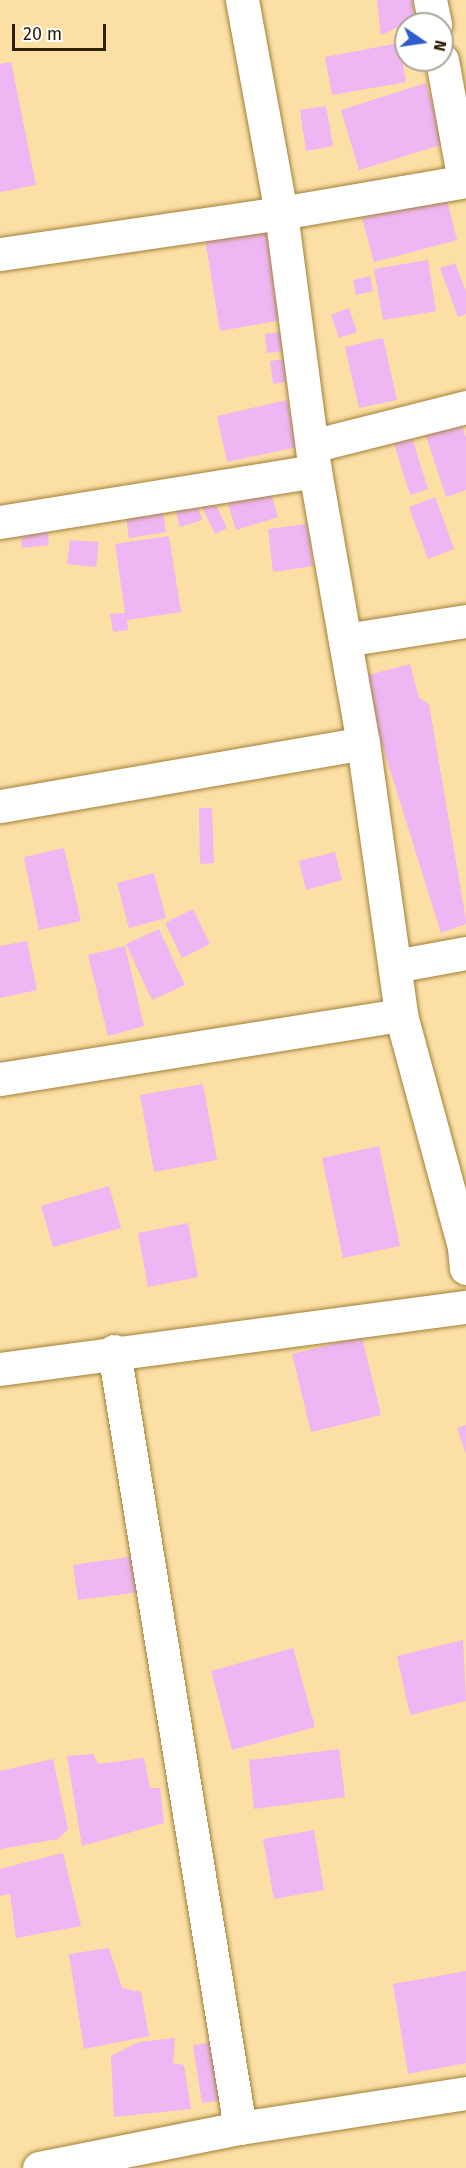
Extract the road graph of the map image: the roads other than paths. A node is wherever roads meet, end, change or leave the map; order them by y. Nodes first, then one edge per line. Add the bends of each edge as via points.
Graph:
1 (243, 0) edge
2 (444, 72) edge
3 (465, 181) edge
4 (281, 213) junction
5 (0, 254) edge
6 (466, 407) edge
7 (314, 458) junction
8 (0, 522) edge
9 (466, 621) edge
10 (345, 640) junction
11 (363, 743) junction
12 (0, 806) edge
13 (466, 953) edge
14 (394, 966) junction
15 (401, 1015) junction
16 (0, 1080) edge
17 (465, 1253) edge
18 (466, 1306) edge
19 (114, 1351) junction
20 (0, 1369) edge
21 (466, 2093) edge
22 (240, 2128) junction
23 (39, 2168) edge

1 - 4 street
2 - 3 street
3 - 4 street
4 - 5 street
4 - 7 street
6 - 7 street
7 - 8 street
7 - 10 street
9 - 10 street
10 - 11 street
11 - 12 street
11 - 14 street
13 - 14 street
14 - 15 street
15 - 16 street
15 - 17 street
18 - 19 street
19 - 20 street
19 - 22 street
21 - 22 street
22 - 23 street

